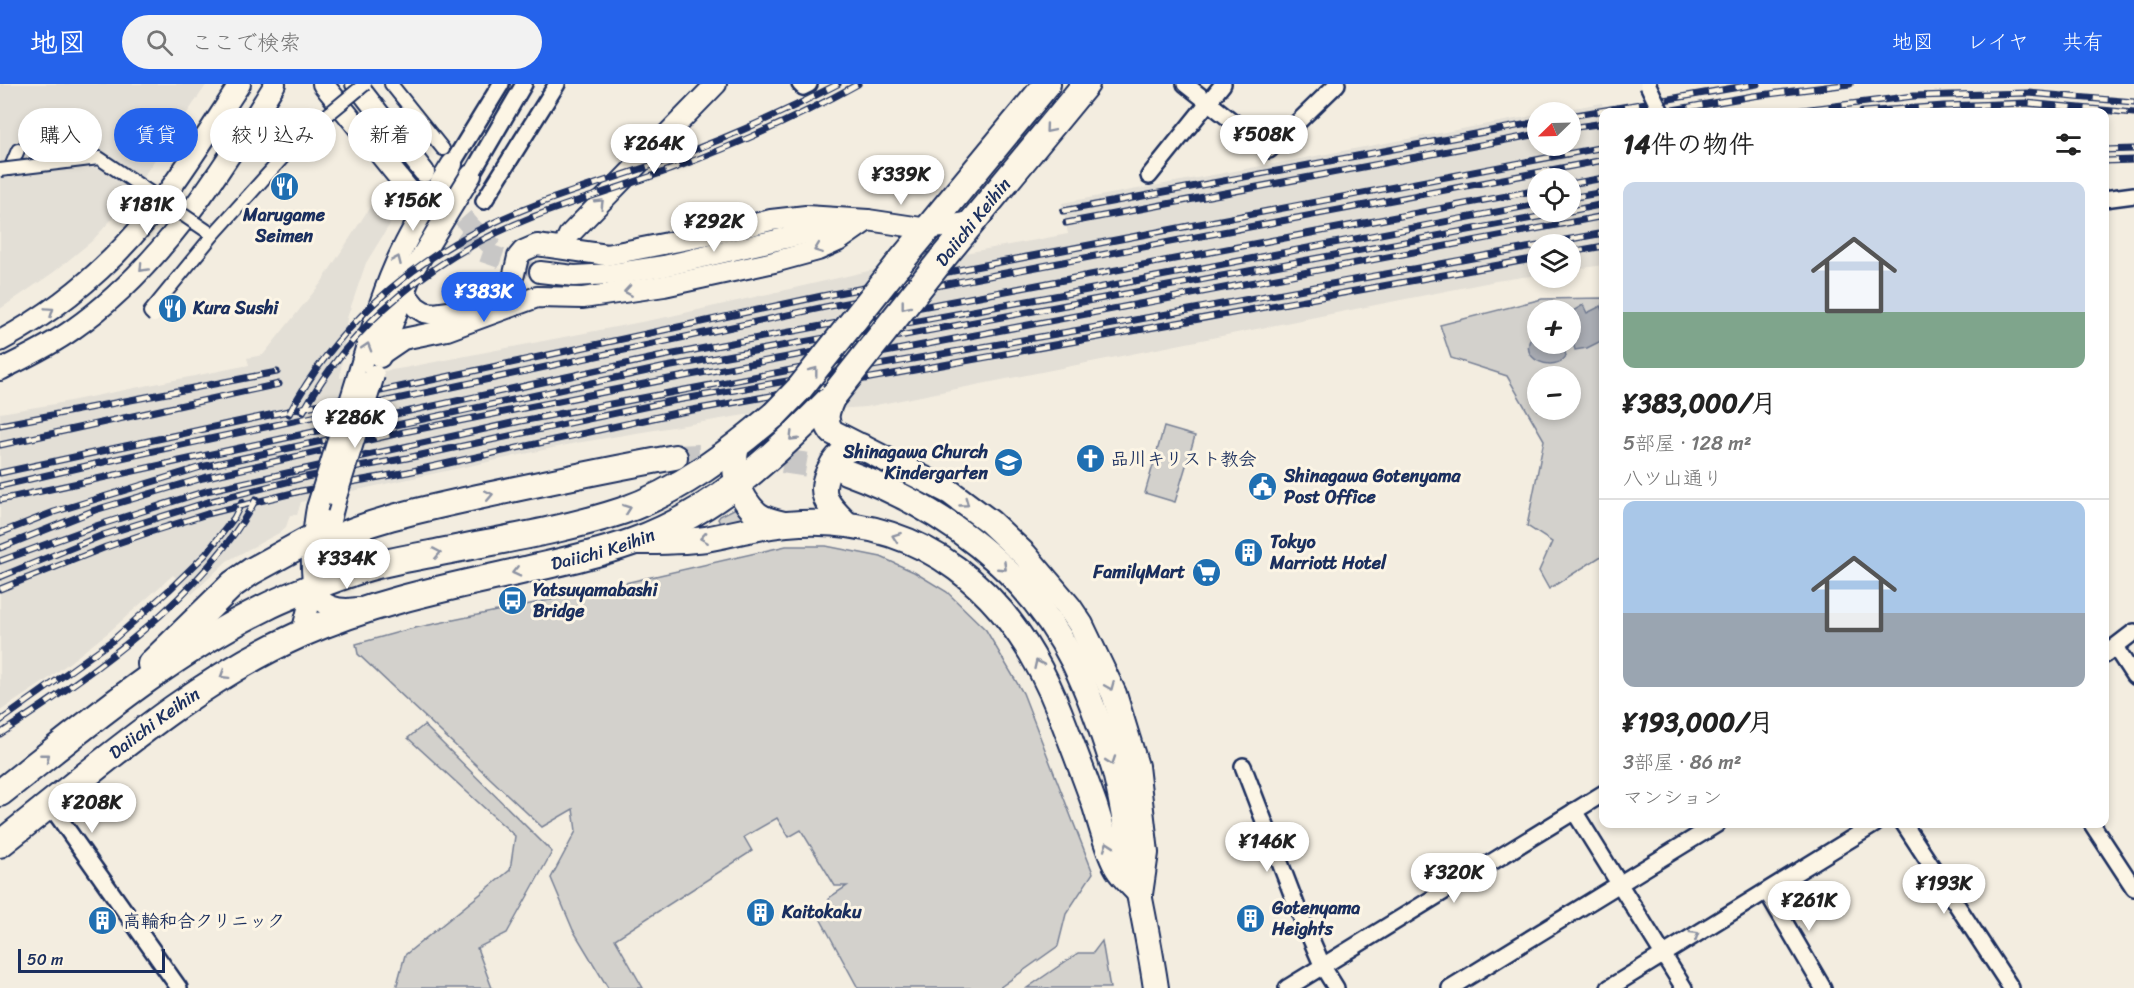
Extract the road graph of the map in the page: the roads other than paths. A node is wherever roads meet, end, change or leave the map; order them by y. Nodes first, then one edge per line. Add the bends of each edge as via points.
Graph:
1 (240, 84) edge
2 (275, 84) edge
3 (323, 84) edge
4 (356, 84) edge
5 (365, 84) edge
6 (391, 84) edge
7 (501, 84) edge
8 (524, 84) edge
9 (557, 84) edge
10 (716, 84) edge
11 (800, 84) edge
12 (809, 84) edge
13 (1047, 84) edge
14 (1086, 84) edge
15 (1185, 84) edge
16 (1224, 84) edge
17 (1337, 84) edge
18 (1648, 85) edge
19 (1209, 102) junction
20 (1659, 108) edge
21 (18, 150) dead end
22 (448, 157) junction
23 (5, 169) edge
24 (471, 175) joint
25 (1149, 176) dead end
26 (433, 177) junction
27 (412, 194) tunnel mouth
28 (2134, 195) edge
29 (2109, 198) edge
30 (483, 201) dead end
31 (868, 219) junction
32 (973, 222) junction
33 (928, 228) junction
34 (213, 235) junction
35 (563, 248) junction
36 (540, 272) tunnel mouth
37 (514, 274) junction
38 (404, 292) junction
39 (537, 297) junction
40 (154, 316) dead end
41 (0, 341) edge
42 (381, 354) junction
43 (0, 370) edge
44 (365, 377) junction
45 (834, 395) junction
46 (861, 446) junction
47 (736, 447) junction
48 (675, 457) tunnel mouth
49 (846, 472) tunnel mouth
50 (738, 484) junction
51 (784, 524) junction
52 (847, 524) junction
53 (317, 542) junction
54 (633, 542) junction
55 (313, 587) junction
56 (371, 607) junction
57 (2134, 632) edge
58 (302, 633) junction
59 (275, 647) junction
60 (2110, 651) edge
61 (176, 661) junction
62 (2134, 676) edge
63 (104, 710) junction
64 (1243, 766) dead end
65 (0, 793) edge
66 (1599, 796) edge
67 (50, 805) junction
68 (1574, 811) junction
69 (1709, 828) edge
70 (1869, 828) edge
71 (1907, 828) edge
72 (2095, 828) edge
73 (0, 844) edge
74 (1619, 883) junction
75 (2134, 888) edge
76 (1767, 892) junction
77 (1140, 894) junction
78 (1663, 954) junction
79 (1323, 967) junction
80 (179, 988) edge
81 (1156, 988) edge
82 (1287, 988) edge
83 (1336, 988) edge
84 (1450, 988) edge
85 (1609, 988) edge
86 (1684, 988) edge
87 (1822, 988) edge
88 (2011, 988) edge

41 -> 1 street via 57,306 125,244 150,216
2 -> 43 street via 193,208 141,270 72,330
3 - 27 street
4 - 26 street
5 - 34 street, bridge via 303,135
6 - 22 street
7 - 22 street
8 - 24 street
9 - 30 street
35 -> 10 street via 569,235
11 - 12 street
13 - 33 highway, Daiichi Keihin
14 -> 32 highway, Daiichi Keihin
15 - 19 street
16 - 19 street
17 - 19 street via 1269,150
18 - 20 street, bridge
19 - 25 street
21 - 23 street
22 - 26 street
23 - 34 street, bridge via 99,158
24 - 38 street
44 -> 26 street via 376,315
28 - 29 street
31 - 33 street
31 - 35 street via 771,219 607,255
31 - 36 street via 664,266 574,276
31 -> 39 street via 828,246 774,262 664,286 582,298
32 - 33 street
32 -> 45 highway, Daiichi Keihin, bridge
47 -> 33 highway, Daiichi Keihin, bridge via 800,388
34 - 40 street, bridge via 150,312
35 - 37 street via 529,247 518,258
37 - 38 street via 507,293 456,311 424,312
37 - 39 street
38 - 42 street
39 - 42 street via 447,330 403,339
42 - 44 street
44 - 53 street, bridge via 336,497
44 - 53 street, bridge via 317,508
45 - 46 main road via 827,411 828,427
45 -> 50 highway, Daiichi Keihin via 782,448
46 - 52 main road via 840,455 824,487 825,498
46 -> 77 main road via 950,492 990,522 1041,571 1081,625 1114,694 1136,766 1146,853
47 - 50 main road via 734,468
55 -> 47 highway, Daiichi Keihin via 369,568 623,511 686,482
53 -> 48 main road via 405,513
49 -> 77 main road via 906,497 972,539 1007,570 1055,630 1089,699 1114,771
50 - 51 main road via 758,514
50 - 54 highway, Daiichi Keihin via 700,510
51 - 52 main road
51 -> 54 main road via 704,539
77 -> 52 main road via 1115,864 1055,701 1033,654 1007,616 976,584 921,546 872,528
53 - 55 street
53 - 63 highway via 185,631
54 -> 56 highway, Daiichi Keihin
55 - 56 street via 328,606
55 - 58 street
55 - 61 highway, Daiichi Keihin via 266,607
56 - 58 highway, Daiichi Keihin
57 - 60 street
58 - 59 highway, Daiichi Keihin
59 - 61 highway via 262,628
59 -> 67 highway, Daiichi Keihin via 187,698
60 - 62 street
61 - 63 highway, Daiichi Keihin
65 -> 63 highway, Daiichi Keihin
64 - 79 street
66 - 68 street
67 - 73 highway, Daiichi Keihin
67 - 80 street
68 - 74 street
68 - 79 street
69 - 74 street
70 - 76 street
71 - 88 street
72 - 75 street
74 - 78 street
74 - 84 street
78 -> 76 street
76 - 87 street
77 - 81 main road
78 - 85 street
78 - 86 street
79 - 82 street
79 - 83 street

